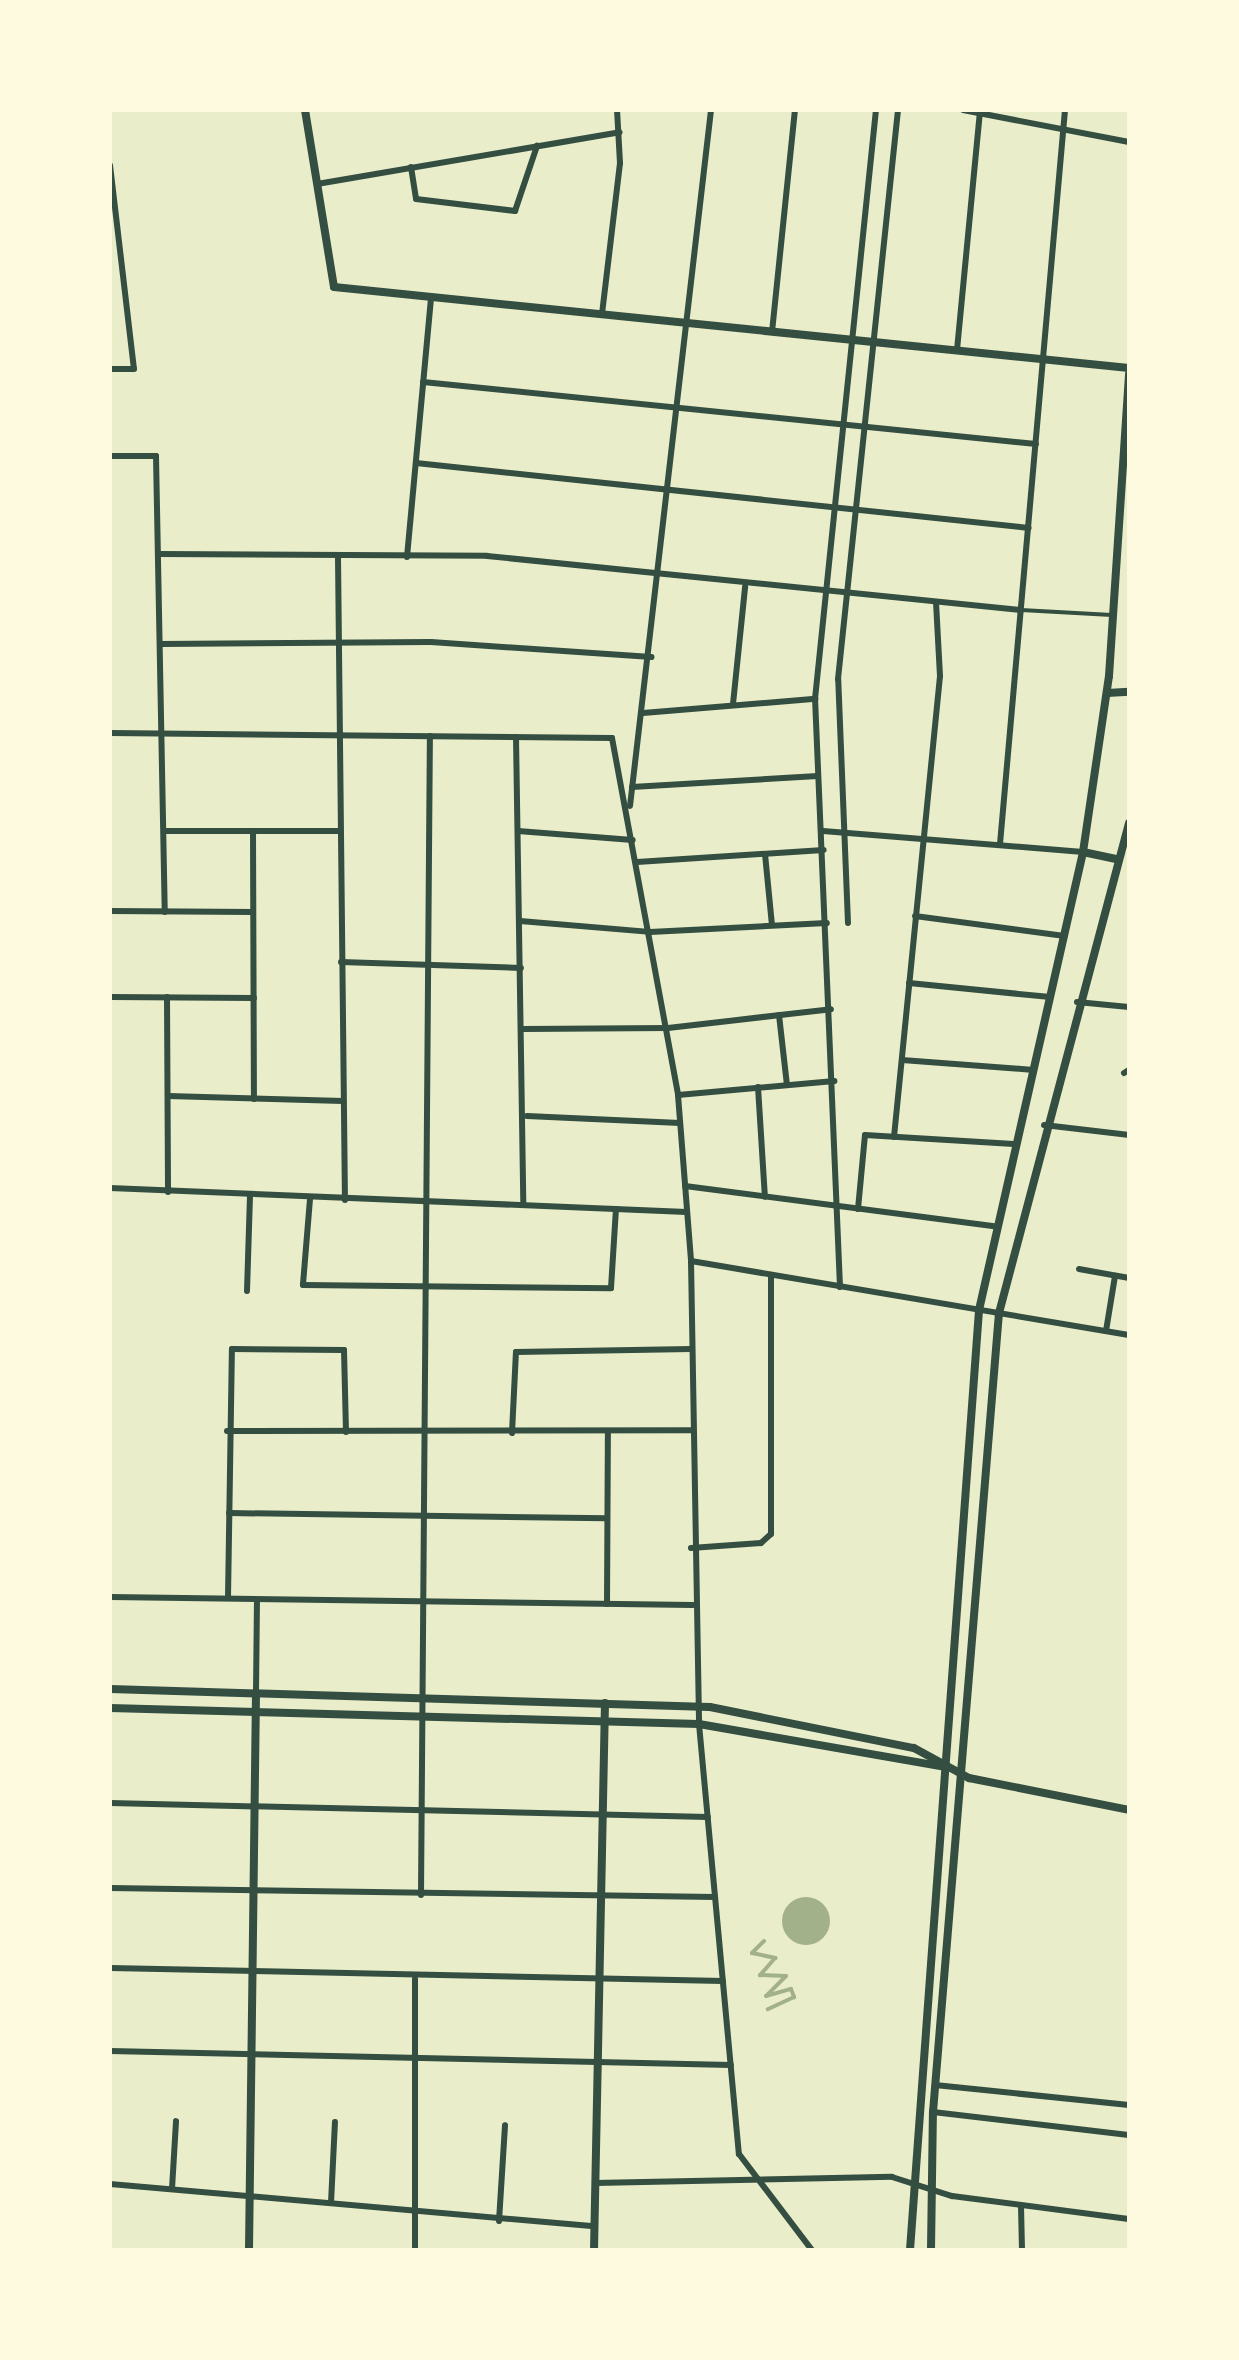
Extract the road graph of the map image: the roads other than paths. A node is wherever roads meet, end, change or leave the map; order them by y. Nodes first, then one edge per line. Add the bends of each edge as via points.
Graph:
1 (305, 110) edge
2 (617, 110) edge
3 (711, 110) edge
4 (795, 110) edge
5 (876, 110) edge
6 (898, 110) edge
7 (963, 110) edge
8 (1065, 110) edge
9 (980, 112) edge
10 (620, 132) junction
11 (1063, 132) junction
12 (1129, 142) edge
13 (537, 146) junction
14 (110, 165) edge
15 (411, 168) junction
16 (317, 184) junction
17 (431, 296) junction
18 (602, 314) junction
19 (688, 323) junction
20 (772, 332) junction
21 (852, 340) junction
22 (873, 342) junction
23 (957, 350) junction
24 (1044, 360) junction
25 (110, 370) edge
26 (1129, 371) edge
27 (423, 382) junction
28 (680, 408) junction
29 (844, 424) junction
30 (864, 426) junction
31 (1036, 444) junction
32 (110, 456) edge
33 (416, 464) junction
34 (672, 490) junction
35 (835, 508) junction
36 (855, 510) junction
37 (1029, 528) junction
38 (158, 554) junction
39 (338, 556) junction
40 (407, 557) junction
41 (663, 576) junction
42 (744, 587) junction
43 (826, 592) junction
44 (846, 594) junction
45 (936, 602) junction
46 (1022, 610) junction
47 (1112, 615) junction
48 (339, 642) junction
49 (160, 644) junction
50 (652, 657) junction
51 (1129, 692) edge
52 (1107, 693) junction
53 (815, 699) junction
54 (733, 704) junction
55 (643, 713) junction
56 (110, 733) edge
57 (162, 734) junction
58 (339, 735) junction
59 (430, 736) junction
60 (516, 737) junction
61 (818, 776) junction
62 (632, 787) junction
63 (629, 812) junction
64 (1129, 823) edge
65 (164, 831) junction
66 (253, 831) junction
67 (339, 831) junction
68 (518, 831) junction
69 (823, 831) junction
70 (844, 832) junction
71 (925, 837) junction
72 (633, 840) junction
73 (1000, 844) junction
74 (824, 850) junction
75 (1082, 852) junction
76 (765, 854) junction
77 (1118, 860) junction
78 (637, 862) junction
79 (110, 912) edge
80 (165, 912) junction
81 (253, 912) junction
82 (915, 916) junction
83 (520, 921) junction
84 (827, 923) junction
85 (848, 924) dead end
86 (772, 925) junction
87 (650, 932) junction
88 (1065, 936) junction
89 (341, 962) junction
90 (428, 965) junction
91 (520, 968) junction
92 (909, 983) junction
93 (1052, 997) junction
94 (110, 998) edge
95 (167, 998) junction
96 (254, 998) junction
97 (1077, 1002) junction
98 (1129, 1007) edge
99 (831, 1010) junction
100 (779, 1015) junction
101 (668, 1028) junction
102 (523, 1029) junction
103 (902, 1060) junction
104 (1034, 1070) junction
105 (834, 1080) junction
106 (787, 1084) junction
107 (758, 1087) junction
108 (168, 1096) junction
109 (678, 1096) junction
110 (254, 1098) junction
111 (343, 1101) junction
112 (527, 1116) junction
113 (680, 1123) junction
114 (1044, 1125) junction
115 (1129, 1135) edge
116 (894, 1137) junction
117 (1014, 1144) junction
118 (686, 1186) junction
119 (110, 1188) edge
120 (168, 1192) junction
121 (250, 1195) junction
122 (766, 1196) junction
123 (310, 1199) junction
124 (346, 1200) junction
125 (426, 1203) junction
126 (523, 1206) junction
127 (841, 1208) junction
128 (858, 1209) junction
129 (616, 1210) junction
130 (688, 1212) junction
131 (994, 1226) junction
132 (691, 1261) junction
133 (1079, 1269) dead end
134 (771, 1275) junction
135 (1114, 1276) junction
136 (1129, 1278) edge
137 (426, 1286) junction
138 (840, 1287) junction
139 (246, 1291) dead end
140 (979, 1310) junction
141 (999, 1314) junction
142 (1106, 1331) junction
143 (1129, 1335) edge
144 (691, 1349) junction
145 (691, 1430) junction
146 (227, 1431) junction
147 (346, 1432) junction
148 (425, 1432) junction
149 (608, 1432) junction
150 (512, 1433) junction
151 (229, 1513) junction
152 (424, 1516) junction
153 (608, 1518) junction
154 (691, 1548) junction
155 (110, 1597) edge
156 (228, 1598) junction
157 (423, 1601) junction
158 (257, 1603) junction
159 (607, 1604) junction
160 (693, 1604) junction
161 (110, 1689) edge
162 (256, 1693) junction
163 (422, 1698) junction
164 (605, 1702) junction
165 (698, 1705) junction
166 (110, 1708) edge
167 (256, 1712) junction
168 (422, 1716) junction
169 (605, 1721) junction
170 (699, 1724) junction
171 (831, 1731) junction
172 (829, 1748) junction
173 (940, 1766) junction
174 (959, 1774) junction
175 (110, 1803) edge
176 (254, 1809) junction
177 (422, 1810) junction
178 (1129, 1810) edge
179 (602, 1814) junction
180 (708, 1817) junction
181 (110, 1888) edge
182 (253, 1892) junction
183 (421, 1895) junction
184 (715, 1897) junction
185 (600, 1898) junction
186 (110, 1968) edge
187 (252, 1974) junction
188 (414, 1979) junction
189 (723, 1981) junction
190 (598, 1982) junction
191 (921, 2024) junction
192 (939, 2026) junction
193 (110, 2050) edge
194 (252, 2054) junction
195 (414, 2062) junction
196 (596, 2064) junction
197 (731, 2065) junction
198 (935, 2084) junction
199 (1129, 2105) edge
200 (933, 2112) junction
201 (176, 2121) dead end
202 (335, 2122) dead end
203 (505, 2125) dead end
204 (1129, 2136) edge
205 (753, 2180) junction
206 (910, 2180) junction
207 (594, 2183) junction
208 (110, 2184) edge
209 (172, 2189) junction
210 (930, 2190) junction
211 (250, 2196) junction
212 (332, 2204) junction
213 (1021, 2206) junction
214 (414, 2214) junction
215 (1129, 2219) edge
216 (499, 2220) junction
217 (594, 2226) junction
218 (249, 2250) edge
219 (414, 2250) edge
220 (594, 2250) edge
221 (812, 2250) edge
222 (910, 2250) edge
223 (930, 2250) edge
224 (1022, 2250) edge

1 - 16 main road
2 - 10 street
3 - 19 street
4 - 20 street
5 - 21 street
6 - 22 street
7 - 9 street
8 - 11 street
9 - 11 street
9 - 23 street
10 - 13 street
10 - 18 street
11 - 12 street
11 - 24 street
13 - 15 street
13 - 15 street via 515,211 416,199
14 - 25 street via 134,370
15 - 16 street
16 - 17 main road via 334,287
17 - 18 main road
17 - 27 street
18 - 19 main road
19 - 20 main road
19 - 28 street
20 - 21 main road
21 - 22 main road
21 - 29 street
22 - 23 main road
22 - 30 street
23 - 24 main road
24 - 26 main road
24 - 31 street
26 - 47 main road
27 - 28 street
27 - 33 street
28 - 29 street
28 - 34 street
29 - 30 street
29 - 35 street
30 - 31 street
30 - 36 street
31 - 37 street
32 - 38 street via 156,456
33 - 34 street
33 - 40 street
34 - 35 street
34 - 41 street
35 - 36 street
35 - 43 street
36 - 37 street
36 - 44 street
37 - 46 street
38 - 39 street
38 - 49 street
39 - 40 street
39 - 48 street
40 - 41 street via 486,556
41 - 42 street
41 - 50 street
42 - 43 street
42 - 54 street
43 - 44 street
43 - 53 street
44 - 45 street
44 - 70 street via 837,713
45 - 46 street
45 - 71 street via 940,676
46 - 47 street
46 - 73 street
47 - 52 main road
48 - 49 street
48 - 50 street
48 - 58 street
49 - 57 street
50 - 55 street
51 - 52 main road
52 - 75 main road
53 - 54 street
53 - 61 street
54 - 55 street
55 - 62 street
56 - 57 street
57 - 58 street
57 - 65 street
58 - 59 street
58 - 67 street
59 - 60 street
59 - 90 street
60 - 63 street via 612,738
60 - 68 street
61 - 62 street
61 - 69 street
62 - 63 street
63 - 72 street
64 - 77 main road
65 - 66 street
65 - 80 street
66 - 67 street
66 - 81 street
67 - 89 street
68 - 72 street
68 - 83 street
69 - 70 street
69 - 74 street
70 - 71 street
70 - 85 street
71 - 73 street
71 - 82 street
72 - 78 street
73 - 75 street
74 - 76 street
74 - 84 street
75 - 77 main road
75 - 88 main road
76 - 78 street
76 - 86 street
77 - 97 main road
78 - 87 street
79 - 80 street
80 - 81 street
81 - 96 street
82 - 88 street
82 - 92 street
83 - 87 street
83 - 91 street
84 - 86 street
84 - 99 street
86 - 87 street
87 - 101 street
88 - 93 main road
89 - 90 street
89 - 111 street
90 - 91 street
90 - 125 street
91 - 102 street
92 - 93 street
92 - 103 street
93 - 104 main road
94 - 95 street
95 - 96 street
95 - 108 street
96 - 110 street
97 - 98 street
97 - 114 main road
99 - 100 street
99 - 105 street
100 - 101 street
100 - 106 street
101 - 102 street
101 - 109 street
102 - 112 street
103 - 104 street
103 - 116 street
104 - 117 main road
105 - 106 street
105 - 127 street
106 - 107 street
107 - 109 street
107 - 122 street
108 - 110 street
108 - 120 street
109 - 113 street
110 - 111 street
111 - 124 street
112 - 113 street
112 - 126 street
113 - 118 street
114 - 115 street
114 - 141 main road
116 - 117 street
116 - 128 street via 865,1135
117 - 131 main road
118 - 122 street
118 - 130 street
119 - 120 street
120 - 121 street
121 - 123 street
121 - 139 street
122 - 127 street
123 - 124 street
123 - 137 street via 304,1286
124 - 125 street
125 - 126 street
125 - 137 street
126 - 129 street
127 - 128 street
127 - 138 street
128 - 131 street
129 - 130 street
129 - 137 street via 610,1288
130 - 132 street
131 - 140 main road
132 - 134 street
132 - 144 street
133 - 135 street
134 - 138 street
134 - 154 street via 771,1534 762,1543
135 - 136 street
135 - 142 street
137 - 148 street
138 - 140 street
140 - 141 street
140 - 173 main road
141 - 142 street
141 - 174 main road
142 - 143 street
144 - 145 street
144 - 150 street via 516,1352
145 - 149 street
145 - 154 street
146 - 147 street
146 - 147 street via 232,1349 344,1350
146 - 151 street
147 - 148 street
148 - 150 street
148 - 152 street
149 - 150 street
149 - 153 street
151 - 152 street
151 - 156 street
152 - 153 street
152 - 157 street
153 - 159 street
154 - 160 street
155 - 156 street
156 - 158 street
157 - 158 street
157 - 159 street
157 - 163 street
158 - 162 street
159 - 160 street
160 - 165 street
161 - 162 main road
162 - 163 main road
162 - 167 main road
163 - 164 main road
163 - 168 street
164 - 165 main road
164 - 169 main road
165 - 170 street
165 - 171 main road
166 - 167 main road
167 - 168 main road
167 - 176 main road
168 - 169 main road
168 - 177 street
169 - 170 main road
169 - 179 main road
170 - 172 main road
170 - 180 street
171 - 172 main road
171 - 173 main road via 914,1748
172 - 173 main road
173 - 174 main road
173 - 191 main road
174 - 178 main road
174 - 192 main road
175 - 176 street
176 - 177 street
176 - 182 main road
177 - 179 street
177 - 183 street
179 - 180 street
179 - 185 main road
180 - 184 street
181 - 182 street
182 - 183 street
182 - 187 main road
183 - 185 street
184 - 185 street
184 - 189 street
185 - 190 main road
186 - 187 street
187 - 188 street
187 - 194 main road
188 - 190 street
188 - 195 street
189 - 190 street
189 - 197 street
190 - 196 main road
191 - 192 main road
191 - 206 main road
192 - 198 main road
193 - 194 street
194 - 195 street
194 - 211 main road
195 - 196 street
195 - 214 street
196 - 197 street
196 - 207 main road
197 - 205 street via 740,2154
198 - 199 street
198 - 200 main road
200 - 204 street
200 - 210 main road
201 - 209 street
202 - 212 street
203 - 216 street
205 - 206 street
205 - 207 street
205 - 221 street
206 - 210 street
206 - 222 main road
207 - 217 main road
208 - 209 street
209 - 211 street
210 - 213 street
210 - 223 main road
211 - 212 street
211 - 218 main road
212 - 214 street
213 - 215 street
213 - 224 street
214 - 216 street
214 - 219 street
216 - 217 street
217 - 220 main road

